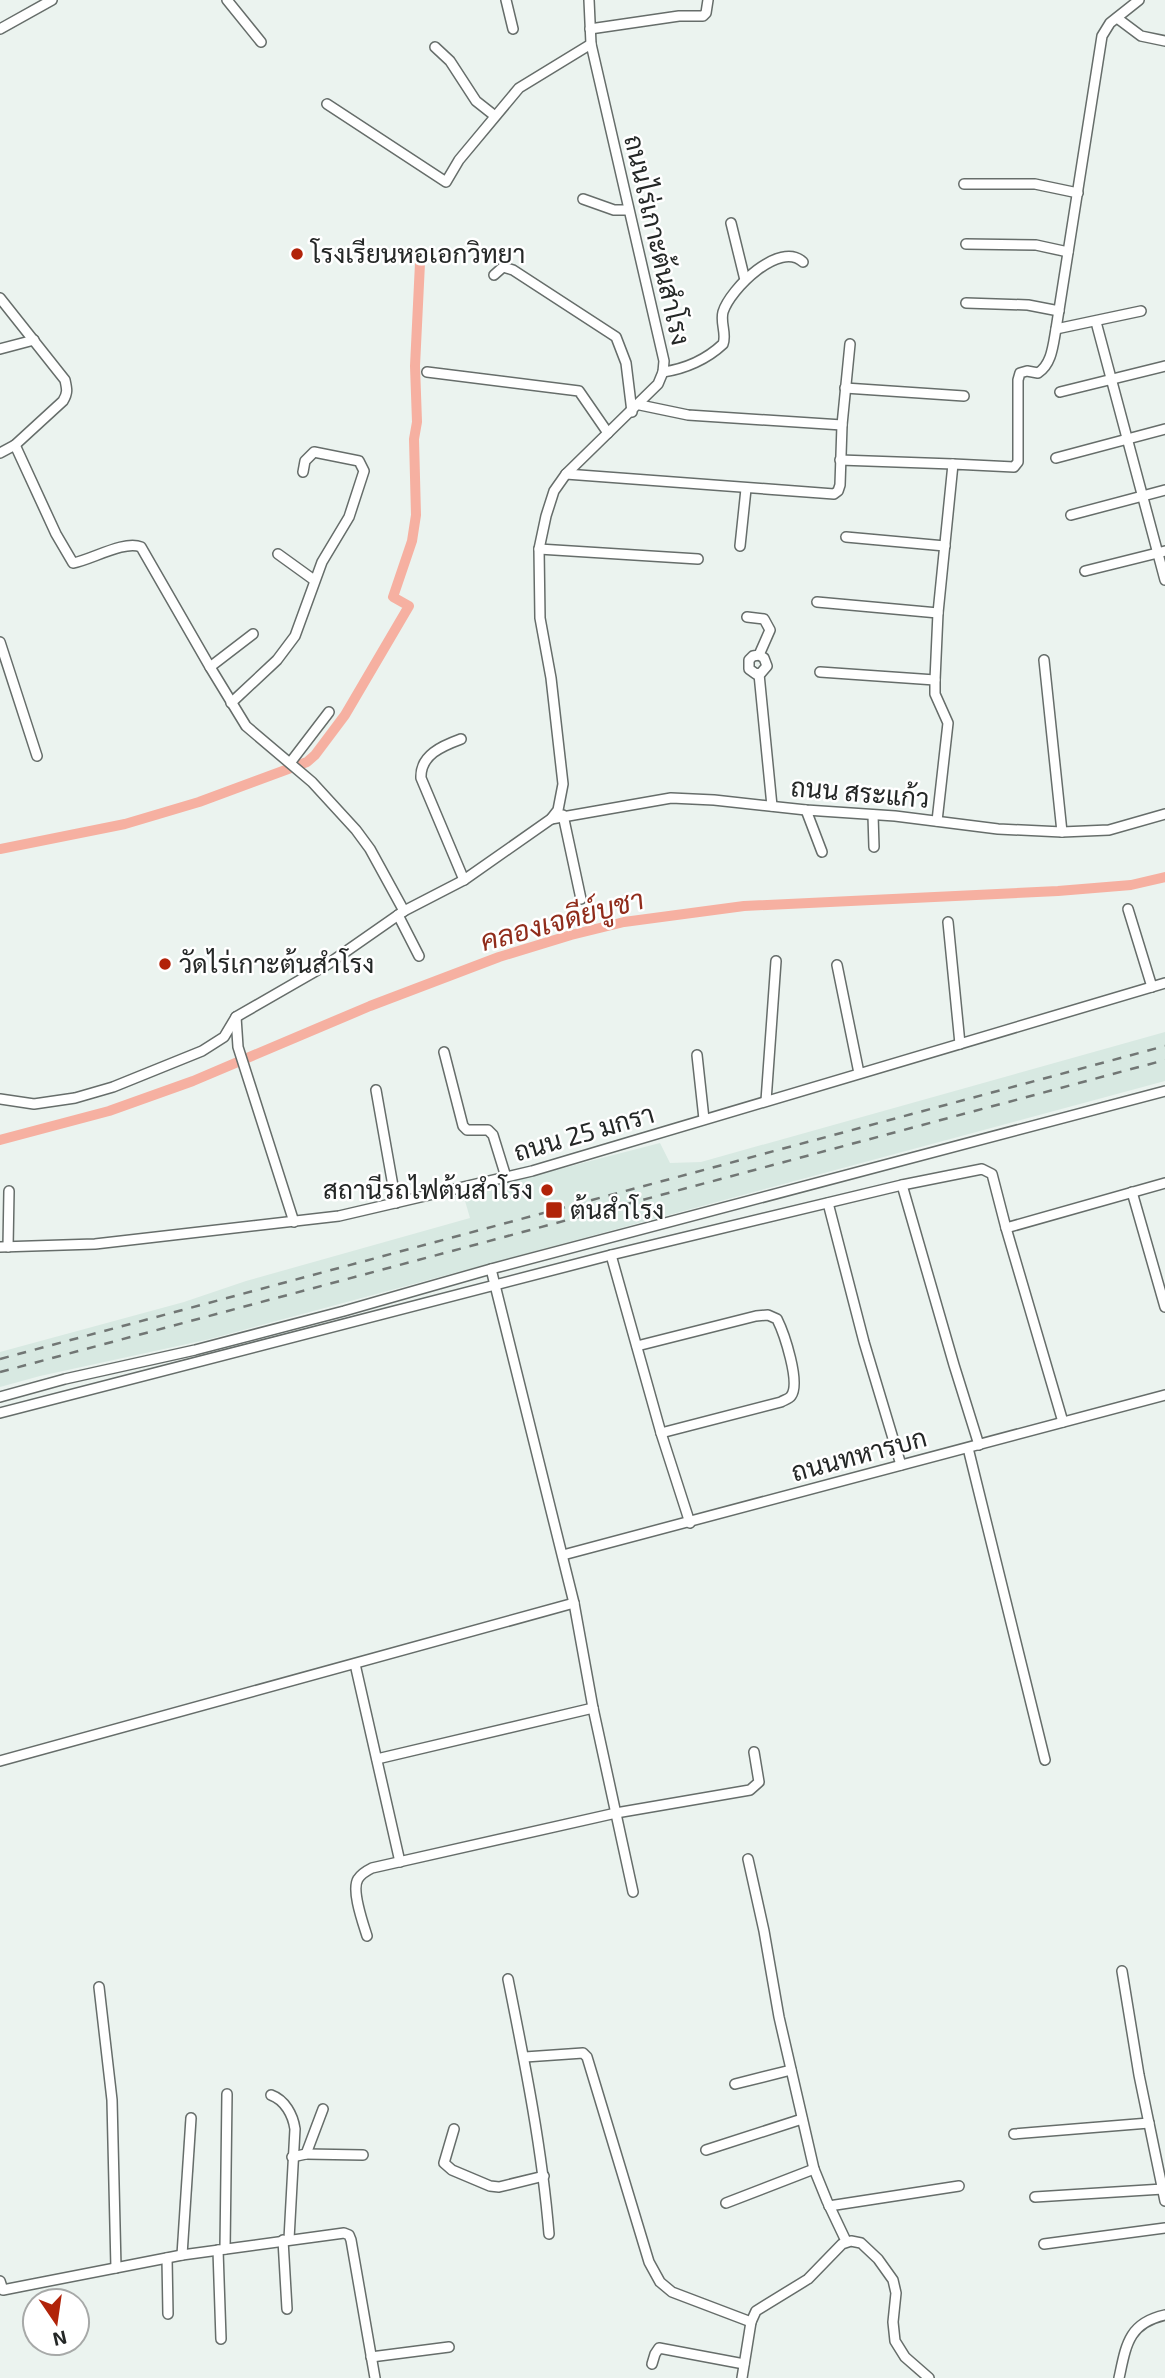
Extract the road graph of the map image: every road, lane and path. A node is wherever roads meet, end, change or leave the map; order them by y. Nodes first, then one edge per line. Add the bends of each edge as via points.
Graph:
1 (52, 0) edge
2 (227, 0) edge
3 (506, 0) edge
4 (589, 0) edge
5 (708, 0) edge
6 (1139, 0) edge
7 (1117, 18) junction
8 (0, 29) edge
9 (513, 29) dead end
10 (590, 29) junction
11 (1165, 41) edge
12 (261, 42) dead end
13 (591, 44) junction
14 (435, 47) dead end
15 (327, 104) dead end
16 (495, 116) junction
17 (964, 184) dead end
18 (1077, 193) junction
19 (583, 199) dead end
20 (628, 210) junction
21 (731, 223) dead end
22 (967, 244) dead end
23 (1068, 252) junction
24 (803, 262) dead end
25 (495, 275) dead end
26 (745, 280) junction
27 (0, 298) edge
28 (966, 303) dead end
29 (1059, 311) junction
30 (1141, 312) dead end
31 (1096, 322) junction
32 (1056, 329) junction
33 (34, 340) junction
34 (850, 344) dead end
35 (0, 349) edge
36 (1165, 366) edge
37 (427, 372) dead end
38 (663, 372) junction
39 (1111, 379) junction
40 (845, 388) junction
41 (1060, 392) dead end
42 (964, 396) dead end
43 (640, 405) junction
44 (632, 412) junction
45 (842, 425) junction
46 (1165, 429) edge
47 (608, 433) junction
48 (1128, 439) junction
49 (15, 445) junction
50 (1, 453) edge
51 (1056, 458) dead end
52 (840, 460) junction
53 (953, 464) junction
54 (303, 472) dead end
55 (566, 474) junction
56 (746, 489) junction
57 (1165, 490) edge
58 (1143, 496) junction
59 (1071, 515) dead end
60 (846, 537) dead end
61 (740, 546) dead end
62 (945, 546) junction
63 (538, 548) junction
64 (1162, 552) edge
65 (278, 554) dead end
66 (698, 559) dead end
67 (1085, 571) dead end
68 (314, 580) junction
69 (1165, 580) edge
70 (817, 602) dead end
71 (938, 613) junction
72 (747, 617) dead end
73 (253, 634) dead end
74 (0, 642) edge
75 (1044, 660) dead end
76 (210, 667) junction
77 (820, 672) dead end
78 (935, 680) junction
79 (231, 703) junction
80 (329, 712) dead end
81 (461, 739) dead end
82 (37, 756) dead end
83 (291, 764) junction
84 (772, 806) junction
85 (806, 810) junction
86 (1165, 814) edge
87 (563, 815) junction
88 (873, 815) junction
89 (551, 819) junction
90 (937, 821) junction
91 (1062, 832) junction
92 (874, 847) dead end
93 (822, 852) dead end
94 (464, 880) junction
95 (581, 899) dead end
96 (1128, 909) dead end
97 (401, 913) junction
98 (948, 922) dead end
99 (419, 956) dead end
100 (776, 961) dead end
101 (837, 965) dead end
102 (1165, 983) edge
103 (1152, 987) junction
104 (236, 1017) junction
105 (960, 1044) junction
106 (444, 1052) dead end
107 (697, 1055) dead end
108 (859, 1073) junction
109 (376, 1090) dead end
110 (1165, 1091) edge
111 (0, 1099) edge
112 (766, 1101) junction
113 (704, 1119) junction
114 (506, 1177) junction
115 (1165, 1183) edge
116 (902, 1185) junction
117 (9, 1191) dead end
118 (1132, 1192) junction
119 (396, 1203) junction
120 (828, 1203) junction
121 (294, 1222) junction
122 (1006, 1228) junction
123 (4, 1247) edge
124 (611, 1255) junction
125 (491, 1269) junction
126 (1161, 1275) edge
127 (494, 1286) junction
128 (1165, 1307) edge
129 (637, 1346) junction
130 (1165, 1395) edge
131 (0, 1397) edge
132 (0, 1413) edge
133 (1063, 1422) junction
134 (661, 1433) junction
135 (979, 1445) junction
136 (968, 1448) junction
137 (901, 1465) junction
138 (690, 1522) junction
139 (563, 1555) junction
140 (574, 1603) junction
141 (355, 1664) junction
142 (593, 1708) junction
143 (754, 1752) dead end
144 (377, 1759) junction
145 (1045, 1760) dead end
146 (0, 1761) edge
147 (616, 1813) junction
148 (748, 1859) dead end
149 (400, 1861) junction
150 (633, 1892) dead end
151 (366, 1936) dead end
152 (1122, 1971) dead end
153 (508, 1979) dead end
154 (99, 1987) dead end
155 (525, 2057) junction
156 (791, 2070) junction
157 (735, 2084) dead end
158 (227, 2094) dead end
159 (271, 2095) dead end
160 (323, 2109) dead end
161 (191, 2118) dead end
162 (803, 2119) junction
163 (1149, 2123) junction
164 (454, 2129) dead end
165 (1014, 2134) dead end
166 (706, 2150) dead end
167 (306, 2154) junction
168 (363, 2155) dead end
169 (292, 2157) junction
170 (814, 2169) junction
171 (544, 2176) junction
172 (959, 2186) dead end
173 (1163, 2189) junction
174 (1035, 2197) dead end
175 (1165, 2201) edge
176 (726, 2203) dead end
177 (829, 2206) junction
178 (1165, 2228) edge
179 (549, 2234) dead end
180 (286, 2240) junction
181 (846, 2241) junction
182 (1044, 2244) dead end
183 (222, 2249) junction
184 (182, 2255) junction
185 (167, 2258) junction
186 (116, 2268) junction
187 (1, 2287) edge
188 (286, 2309) dead end
189 (169, 2314) dead end
190 (1165, 2315) edge
191 (751, 2322) junction
192 (221, 2339) dead end
193 (449, 2347) dead end
194 (371, 2357) junction
195 (652, 2364) dead end
196 (744, 2364) junction
197 (375, 2378) edge
198 (742, 2378) edge
199 (929, 2378) edge
200 (1119, 2378) edge

1 - 8 street
2 - 12 street
3 - 9 street
4 - 10 street, ถนนไร่เกาะต้นสำโรง
5 - 10 street via 703,16
6 - 7 street
7 - 11 street via 1141,36
7 - 18 street via 1102,36
10 - 13 street, ถนนไร่เกาะต้นสำโรง
13 - 16 street via 519,88
13 - 20 street, ถนนไร่เกาะต้นสำโรง
14 - 16 street via 476,101
15 - 16 street via 446,183
17 - 18 street via 1035,184
18 - 23 street
19 - 20 street
20 - 38 street, ถนนไร่เกาะต้นสำโรง
21 - 26 street
22 - 23 street via 1036,245
23 - 29 street
24 - 26 street via 787,256
25 - 44 street via 503,267 513,270 616,337 626,363
26 - 38 street via 723,312 723,344 692,364
27 - 33 street
28 - 29 street
29 - 32 street
30 - 31 street
31 - 32 street
31 - 39 street
32 - 53 street via 1044,369 1020,373 1017,465
33 - 35 street
33 - 49 street via 65,380 67,395
34 - 40 street
36 - 39 street
37 - 47 street via 579,391
38 - 43 street, ถนนไร่เกาะต้นสำโรง
39 - 41 street
39 - 48 street
40 - 42 street
40 - 45 street
43 - 44 street, ถนนไร่เกาะต้นสำโรง
43 - 45 street via 688,415
44 - 47 street, ถนนไร่เกาะต้นสำโรง
45 - 52 street
46 - 48 street
47 - 55 street, ถนนไร่เกาะต้นสำโรง
48 - 51 street
48 - 58 street
49 - 50 street
49 - 76 street via 69,559 80,562 135,544 141,547
52 - 53 street
52 - 56 street via 840,485 834,494
53 - 62 street
54 - 68 street via 305,461 314,452 353,459 363,467 349,517
55 - 56 street
55 - 63 street, ถนนไร่เกาะต้นสำโรง via 554,491
56 - 61 street
57 - 58 street
58 - 59 street
58 - 64 street
60 - 62 street
62 - 71 street
63 - 66 street
63 - 89 street, ถนนไร่เกาะต้นสำโรง via 540,618 563,784 558,810
64 - 67 street
64 - 69 street
65 - 68 street
68 - 79 street via 288,648
70 - 71 street
71 - 78 street
72 - 84 street via 764,619 770,633 759,655 767,666 759,674
73 - 76 street
74 - 82 street
75 - 91 street
76 - 79 street
77 - 78 street
78 - 90 street via 935,694 948,723
79 - 83 street via 246,726
80 - 83 street
81 - 94 street via 424,762 421,778
83 - 97 street via 356,830
84 - 85 street, ถนน สระแก้ว
84 - 87 street, ถนน สระแก้ว via 671,798
85 - 88 street, ถนน สระแก้ว
85 - 93 street
86 - 91 street, ถนน สระแก้ว via 1109,830
87 - 89 street, ถนน สระแก้ว
87 - 95 street
88 - 90 street, ถนน สระแก้ว
88 - 92 street
89 - 94 street, ถนน สระแก้ว
90 - 91 street, ถนน สระแก้ว
94 - 97 street, ถนน สระแก้ว
96 - 103 street
97 - 99 street
97 - 104 street, ถนน สระแก้ว via 328,964
98 - 105 street
100 - 112 street
101 - 108 street
102 - 103 street, ถนน 25 มกรา
103 - 105 street, ถนน 25 มกรา
104 - 111 street via 223,1037 202,1052 101,1091 34,1104
104 - 121 street via 238,1047
105 - 108 street, ถนน 25 มกรา
106 - 114 street via 463,1126 493,1135
107 - 113 street
108 - 112 street, ถนน 25 มกรา
109 - 119 street
110 - 125 street
112 - 113 street, ถนน 25 มกรา
113 - 114 street, ถนน 25 มกรา
114 - 119 street, ถนน 25 มกรา
115 - 118 street
116 - 120 street
116 - 122 street via 988,1171
116 - 135 street
117 - 123 street
118 - 122 street
118 - 126 street
119 - 121 street, ถนน 25 มกรา
120 - 124 street
120 - 137 street
121 - 123 street, ถนน 25 มกรา via 95,1244
122 - 133 street
124 - 127 street
124 - 129 street
125 - 127 street
125 - 131 street via 235,1340
126 - 128 street
127 - 132 street
127 - 139 street
129 - 134 street
129 - 134 street via 756,1316 778,1319 782,1329 794,1375 791,1396
130 - 133 street, ถนนทหารบก
133 - 135 street, ถนนทหารบก
134 - 138 street
135 - 136 street, ถนนทหารบก
136 - 137 street, ถนนทหารบก
136 - 145 street
137 - 138 street, ถนนทหารบก
138 - 139 street, ถนนทหารบก
139 - 140 street
140 - 141 street
140 - 142 street
141 - 144 street
141 - 146 street
142 - 144 street
142 - 147 street
143 - 147 street via 759,1782 750,1790
144 - 149 street
147 - 149 street
147 - 150 street
148 - 156 street
149 - 151 street via 372,1868 355,1882
152 - 163 street
153 - 155 street
154 - 186 street via 112,2100
155 - 171 street
155 - 191 street via 583,2053 587,2057 649,2262 660,2282 672,2292
156 - 157 street
156 - 162 street
158 - 183 street
159 - 169 street via 293,2118
160 - 167 street
161 - 184 street
162 - 166 street
162 - 170 street
163 - 165 street
163 - 173 street
164 - 171 street via 444,2162 452,2170 499,2187
167 - 168 street
167 - 169 street
169 - 180 street
170 - 176 street
170 - 177 street
171 - 179 street
172 - 177 street
173 - 174 street
173 - 175 street
177 - 181 street
178 - 182 street
180 - 183 street
180 - 188 street
180 - 194 street via 349,2235
181 - 191 street via 808,2279 758,2308
181 - 199 street via 861,2243 893,2280 895,2341
183 - 184 street
183 - 192 street
184 - 185 street
185 - 186 street
185 - 189 street
186 - 187 street
190 - 200 street via 1141,2324 1129,2337
191 - 196 street
193 - 194 street
194 - 197 street
195 - 196 street via 659,2348
196 - 198 street

